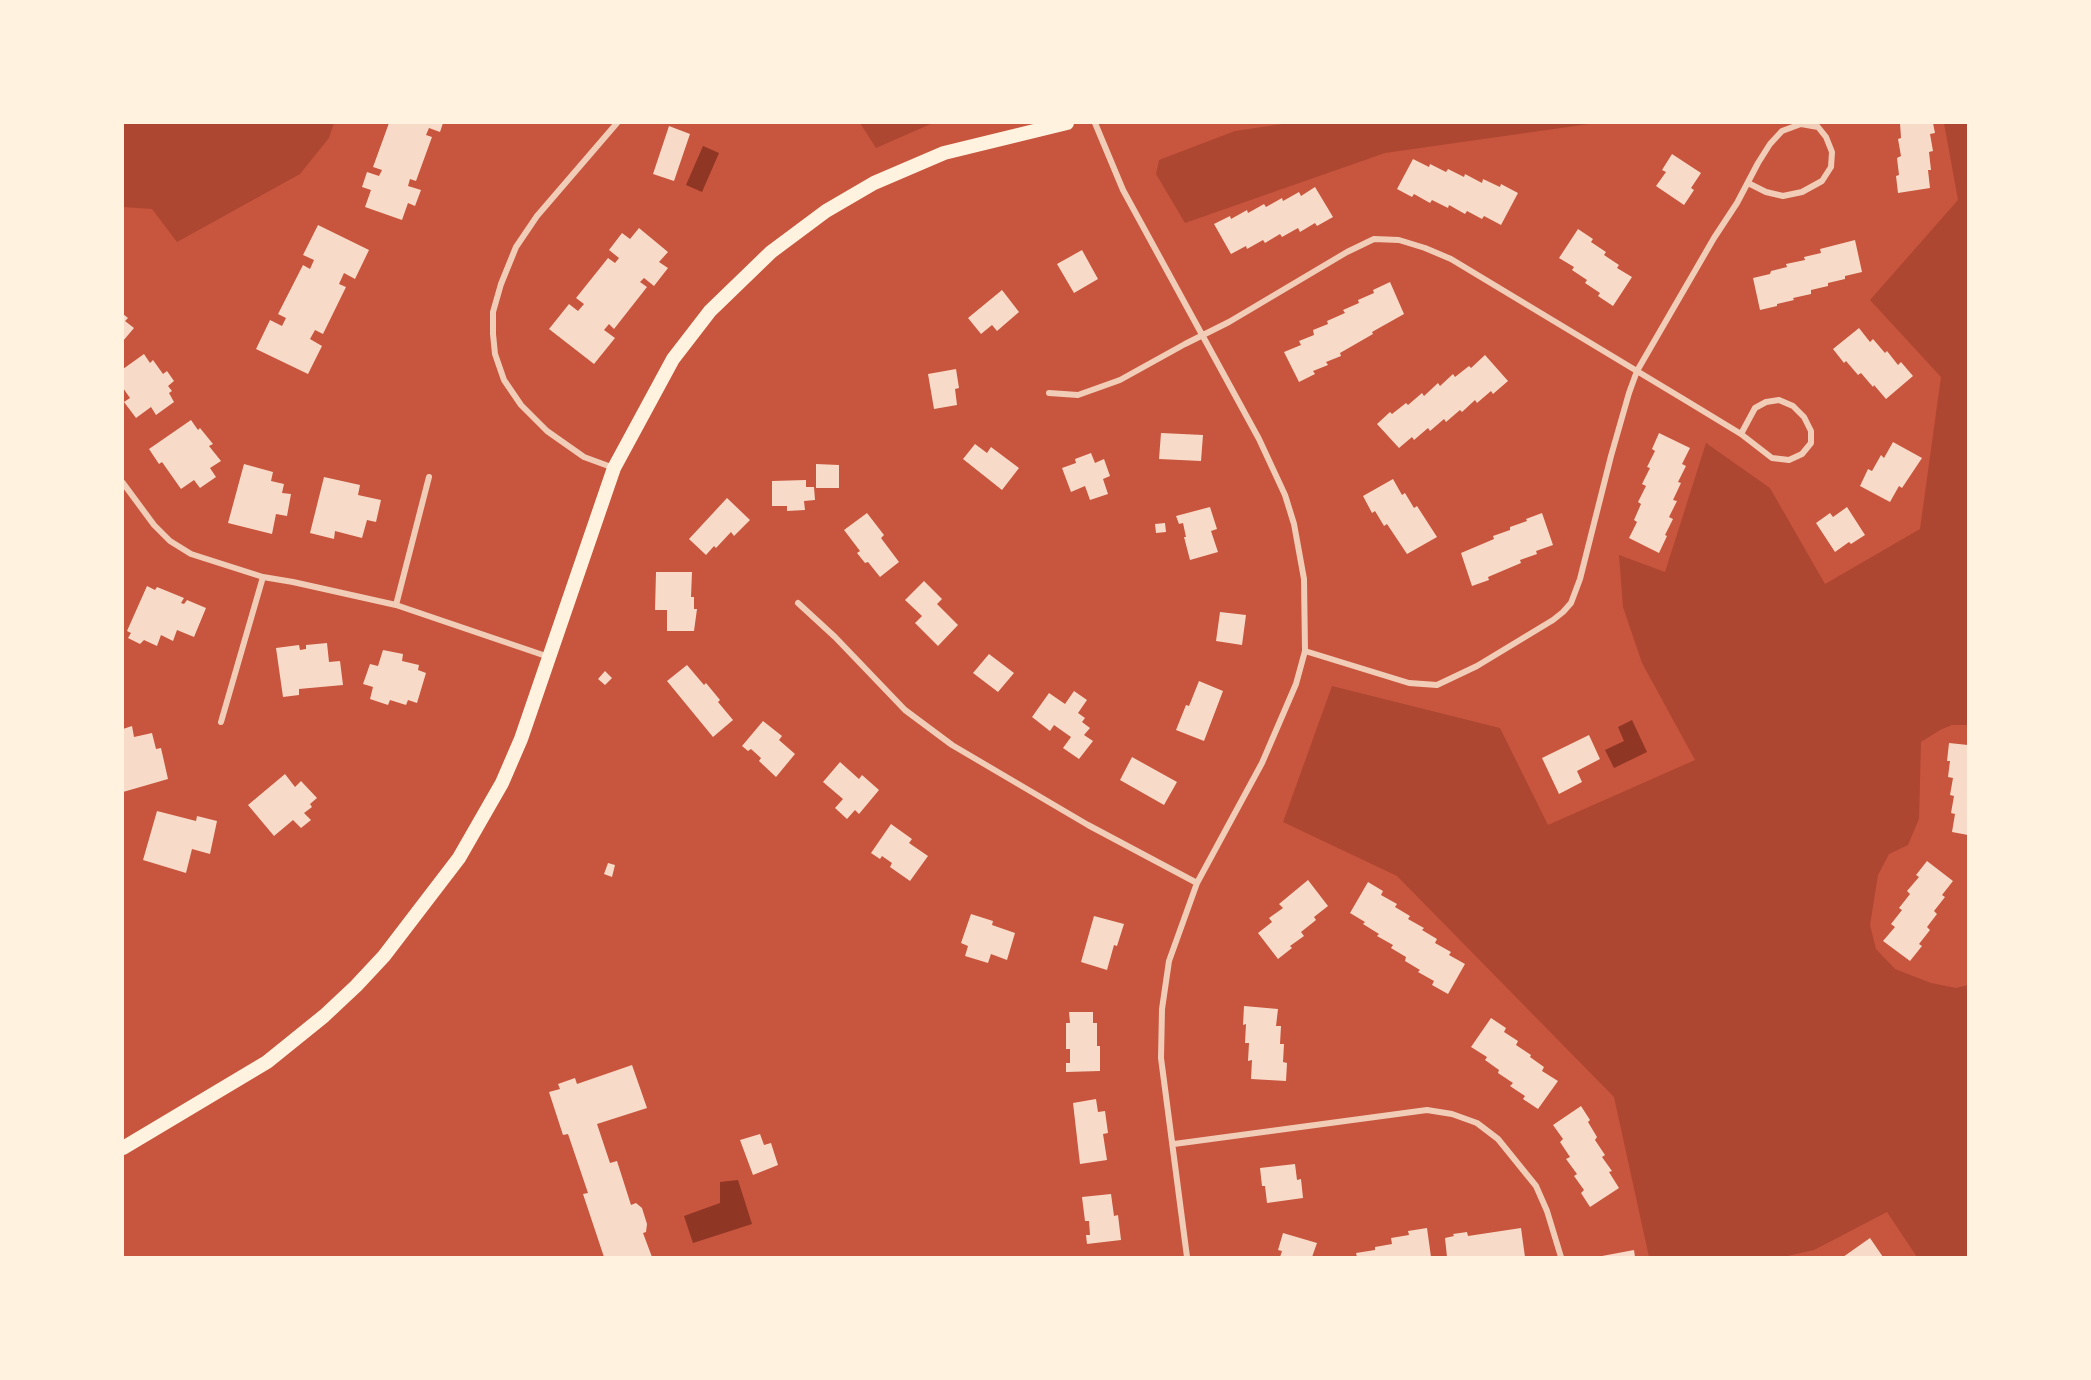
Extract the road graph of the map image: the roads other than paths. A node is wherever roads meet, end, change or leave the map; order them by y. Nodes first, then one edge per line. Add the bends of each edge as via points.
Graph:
1 (617, 123) edge
2 (1067, 123) edge
3 (1095, 123) edge
4 (1748, 183) junction
5 (1202, 335) junction
6 (1637, 371) junction
7 (1049, 393) dead end
8 (1741, 434) junction
9 (614, 468) junction
10 (429, 477) dead end
11 (123, 483) edge
12 (263, 577) junction
13 (798, 603) dead end
14 (396, 605) junction
15 (1305, 651) junction
16 (550, 657) junction
17 (220, 722) dead end
18 (1197, 883) junction
19 (1174, 1144) junction
20 (123, 1148) edge
21 (1187, 1257) edge
22 (1561, 1257) edge

1 - 9 street via 537,216 516,247 501,284 493,334 504,380 521,405 547,431 584,457
2 - 9 main road via 944,153 874,183 826,211 780,245 710,311 673,359
3 - 5 street via 1123,190
4 - 4 street via 1782,131 1801,124 1818,127 1826,137 1832,152 1831,167 1822,181 1802,192 1783,196
4 - 6 street
5 - 6 street via 1347,252 1374,239 1399,240 1451,259
5 - 7 street via 1120,380 1078,395
5 - 15 street via 1285,495 1304,579
6 - 8 street
6 - 15 street via 1580,579 1563,612 1477,666 1437,685 1409,683
8 - 8 street via 1755,408 1779,400 1793,406 1811,431 1810,443 1802,454 1789,460 1773,458
9 - 16 main road
10 - 14 street
11 - 12 street via 170,541 191,554
12 - 14 street
12 - 17 street
13 - 18 street via 905,710 952,745
14 - 16 street
15 - 18 street via 1296,684 1262,763
16 - 20 main road via 521,739 481,821 459,858 384,956 324,1016 267,1062
18 - 19 street via 1169,961 1162,1009 1161,1058
19 - 21 street
19 - 22 street via 1427,1110 1452,1114 1477,1123 1498,1139 1536,1186

